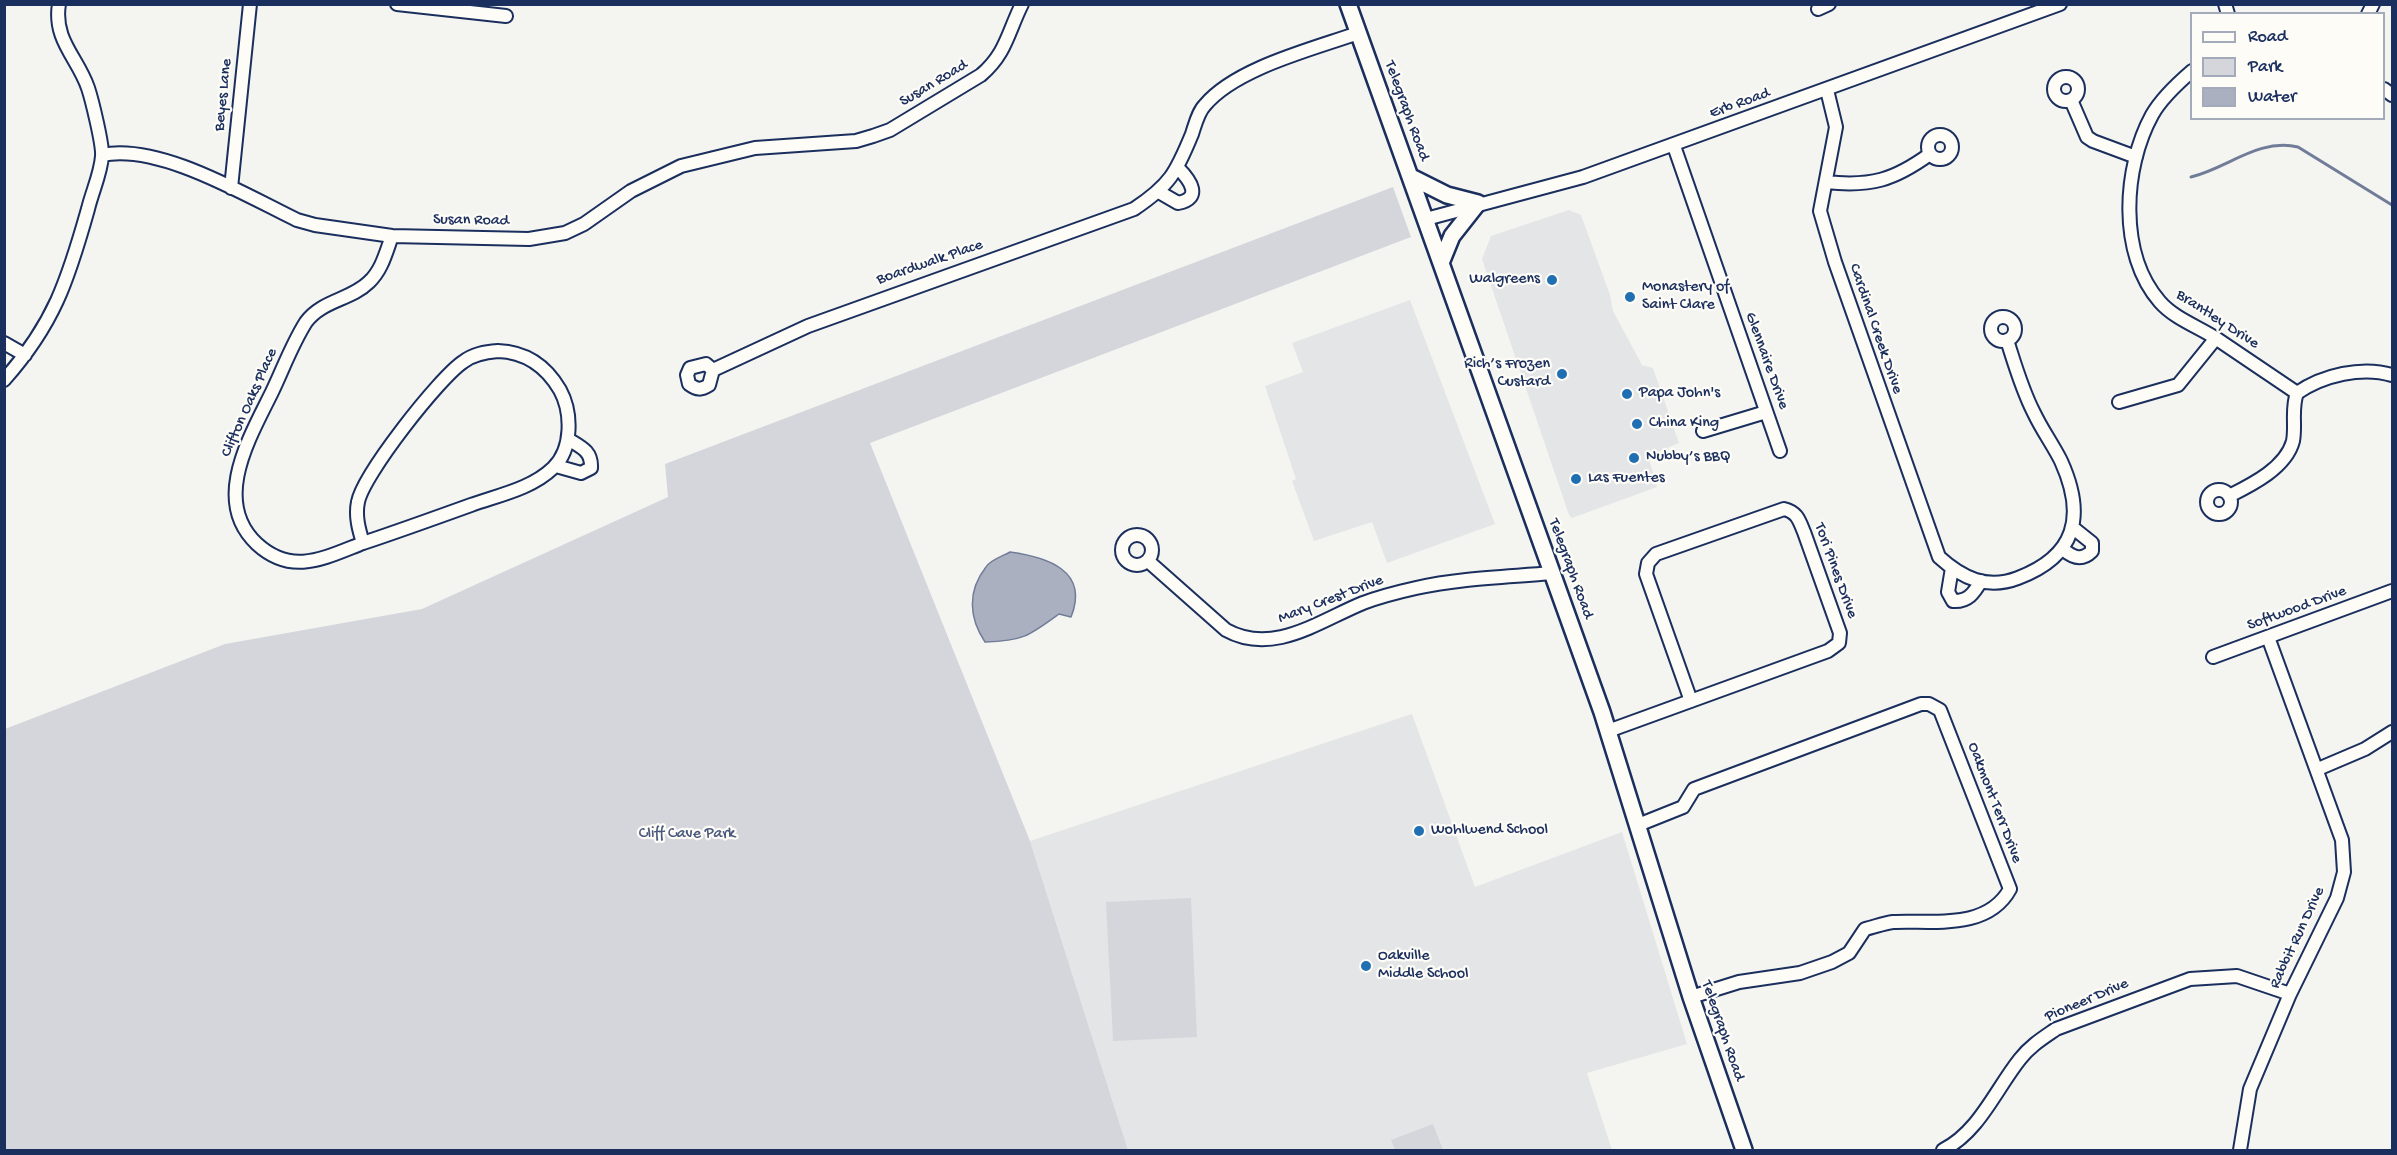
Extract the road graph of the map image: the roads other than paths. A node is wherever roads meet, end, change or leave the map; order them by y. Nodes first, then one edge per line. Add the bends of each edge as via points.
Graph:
1 (59, 4) edge
2 (250, 4) edge
3 (397, 4) edge
4 (1022, 4) edge
5 (1348, 4) edge
6 (2060, 4) edge
7 (506, 16) dead end
8 (1358, 33) junction
9 (2190, 73) edge
10 (1827, 90) junction
11 (2071, 100) dead end
12 (1674, 146) junction
13 (1930, 154) dead end
14 (102, 155) junction
15 (2136, 157) junction
16 (1178, 168) junction
17 (1410, 177) junction
18 (1826, 182) junction
19 (231, 188) junction
20 (1159, 192) junction
21 (1478, 203) junction
22 (1426, 219) junction
23 (392, 236) junction
24 (1441, 263) junction
25 (2216, 338) junction
26 (2007, 340) dead end
27 (4, 343) edge
28 (25, 355) junction
29 (713, 370) dead end
30 (2392, 375) edge
31 (4, 380) edge
32 (2297, 393) junction
33 (2119, 402) dead end
34 (1766, 412) junction
35 (1703, 431) dead end
36 (568, 439) junction
37 (1780, 451) dead end
38 (556, 466) junction
39 (2229, 496) dead end
40 (2072, 527) junction
41 (363, 543) junction
42 (2063, 549) junction
43 (1148, 561) dead end
44 (1952, 568) junction
45 (1552, 573) junction
46 (1981, 581) junction
47 (2392, 591) edge
48 (2268, 637) junction
49 (2214, 657) dead end
50 (1691, 701) junction
51 (1608, 731) junction
52 (2392, 732) edge
53 (2318, 769) junction
54 (1638, 825) junction
55 (2289, 994) junction
56 (1691, 997) junction
57 (1744, 1150) edge
58 (1943, 1150) edge
59 (2240, 1150) edge

1 - 14 street via 62,43 88,88
2 - 19 street, Beyes Lane
3 - 7 street
4 - 23 street, Susan Road via 1002,54 993,65 900,124 873,136 856,141 755,148 681,166 655,177 566,233 529,239
5 - 8 main road, Telegraph Road
6 - 10 street, Erb Road
8 - 16 street, Boardwalk Place via 1244,75 1220,90 1203,106
8 - 17 main road, Telegraph Road
9 - 15 street, Brantley Drive via 2154,113
10 - 12 street, Erb Road
10 - 18 street, Cardinal Creek Drive via 1836,127
11 - 15 street via 2087,136
12 - 21 street, Erb Road via 1583,177
12 - 34 street, Glennaire Drive
13 - 18 street via 1901,173 1858,186
14 - 19 street, Susan Road via 128,153 164,159
14 - 28 street via 62,295
15 - 25 street, Brantley Drive via 2129,209 2131,233 2149,284 2172,313
16 - 20 street, Boardwalk Place
16 - 20 street via 1190,180 1192,195 1178,203
17 - 21 main road via 1448,195
17 - 22 main road, Telegraph Road
18 - 44 street, Cardinal Creek Drive via 1820,211 1834,262 1939,557
19 - 23 street, Susan Road via 307,223
20 - 29 street, Boardwalk Place via 1134,209 808,326
21 - 22 street, Erb Road
21 - 24 main road via 1452,236
22 - 24 main road, Telegraph Road
23 - 41 street, Clifton Oaks Place via 379,271 368,284 317,310 306,322 247,443 237,480 238,514 251,539 273,557 312,561
24 - 45 main road, Telegraph Road
25 - 32 street, Brantley Drive
25 - 33 street via 2178,385
26 - 40 street, Cardinal Creek Drive via 2023,389 2070,485
27 - 28 street
28 - 31 street
30 - 32 street via 2376,370 2340,375 2310,384
32 - 39 street via 2293,441 2283,459 2253,485
34 - 35 street
34 - 37 street, Glennaire Drive
36 - 38 street
36 - 38 street via 587,451 591,468 581,473
36 - 41 street via 568,410 561,392 540,367 517,352 472,356 444,378 370,475 358,500 358,527
38 - 41 street, Clifton Oaks Place via 528,485
40 - 42 street, Cardinal Creek Drive
40 - 42 street via 2092,543 2092,551 2082,558
42 - 46 street, Cardinal Creek Drive via 2033,573 1994,583
43 - 45 street, Mary Crest Drive via 1226,630 1240,638 1260,640 1283,638 1364,603 1416,588
44 - 46 street, Cardinal Creek Drive via 1961,576
44 - 46 street via 1948,592 1953,601 1965,600
45 - 51 main road, Telegraph Road
47 - 48 street, Softwood Drive
48 - 49 street, Softwood Drive
48 - 53 street, Rabbit Run Drive
50 - 50 street, Tori Pines Drive via 1646,573 1648,562 1656,554 1784,509 1792,511 1798,516 1840,633 1839,643 1828,651
50 - 51 street, Tori Pines Drive
51 - 54 main road, Telegraph Road
52 - 53 street via 2365,749
53 - 55 street, Rabbit Run Drive via 2342,840 2344,872 2337,898
54 - 56 main road, Telegraph Road
54 - 56 street, Oakmont Terr Drive via 1683,807 1694,789 1929,704 1940,710 2010,889 2004,900 1984,913 1951,923 1891,922 1865,929 1849,953 1832,962
55 - 58 street, Pioneer Drive via 2237,976 2190,979 2056,1029 2020,1058 1965,1134
55 - 59 street, Rabbit Run Drive via 2250,1089
56 - 57 main road, Telegraph Road

